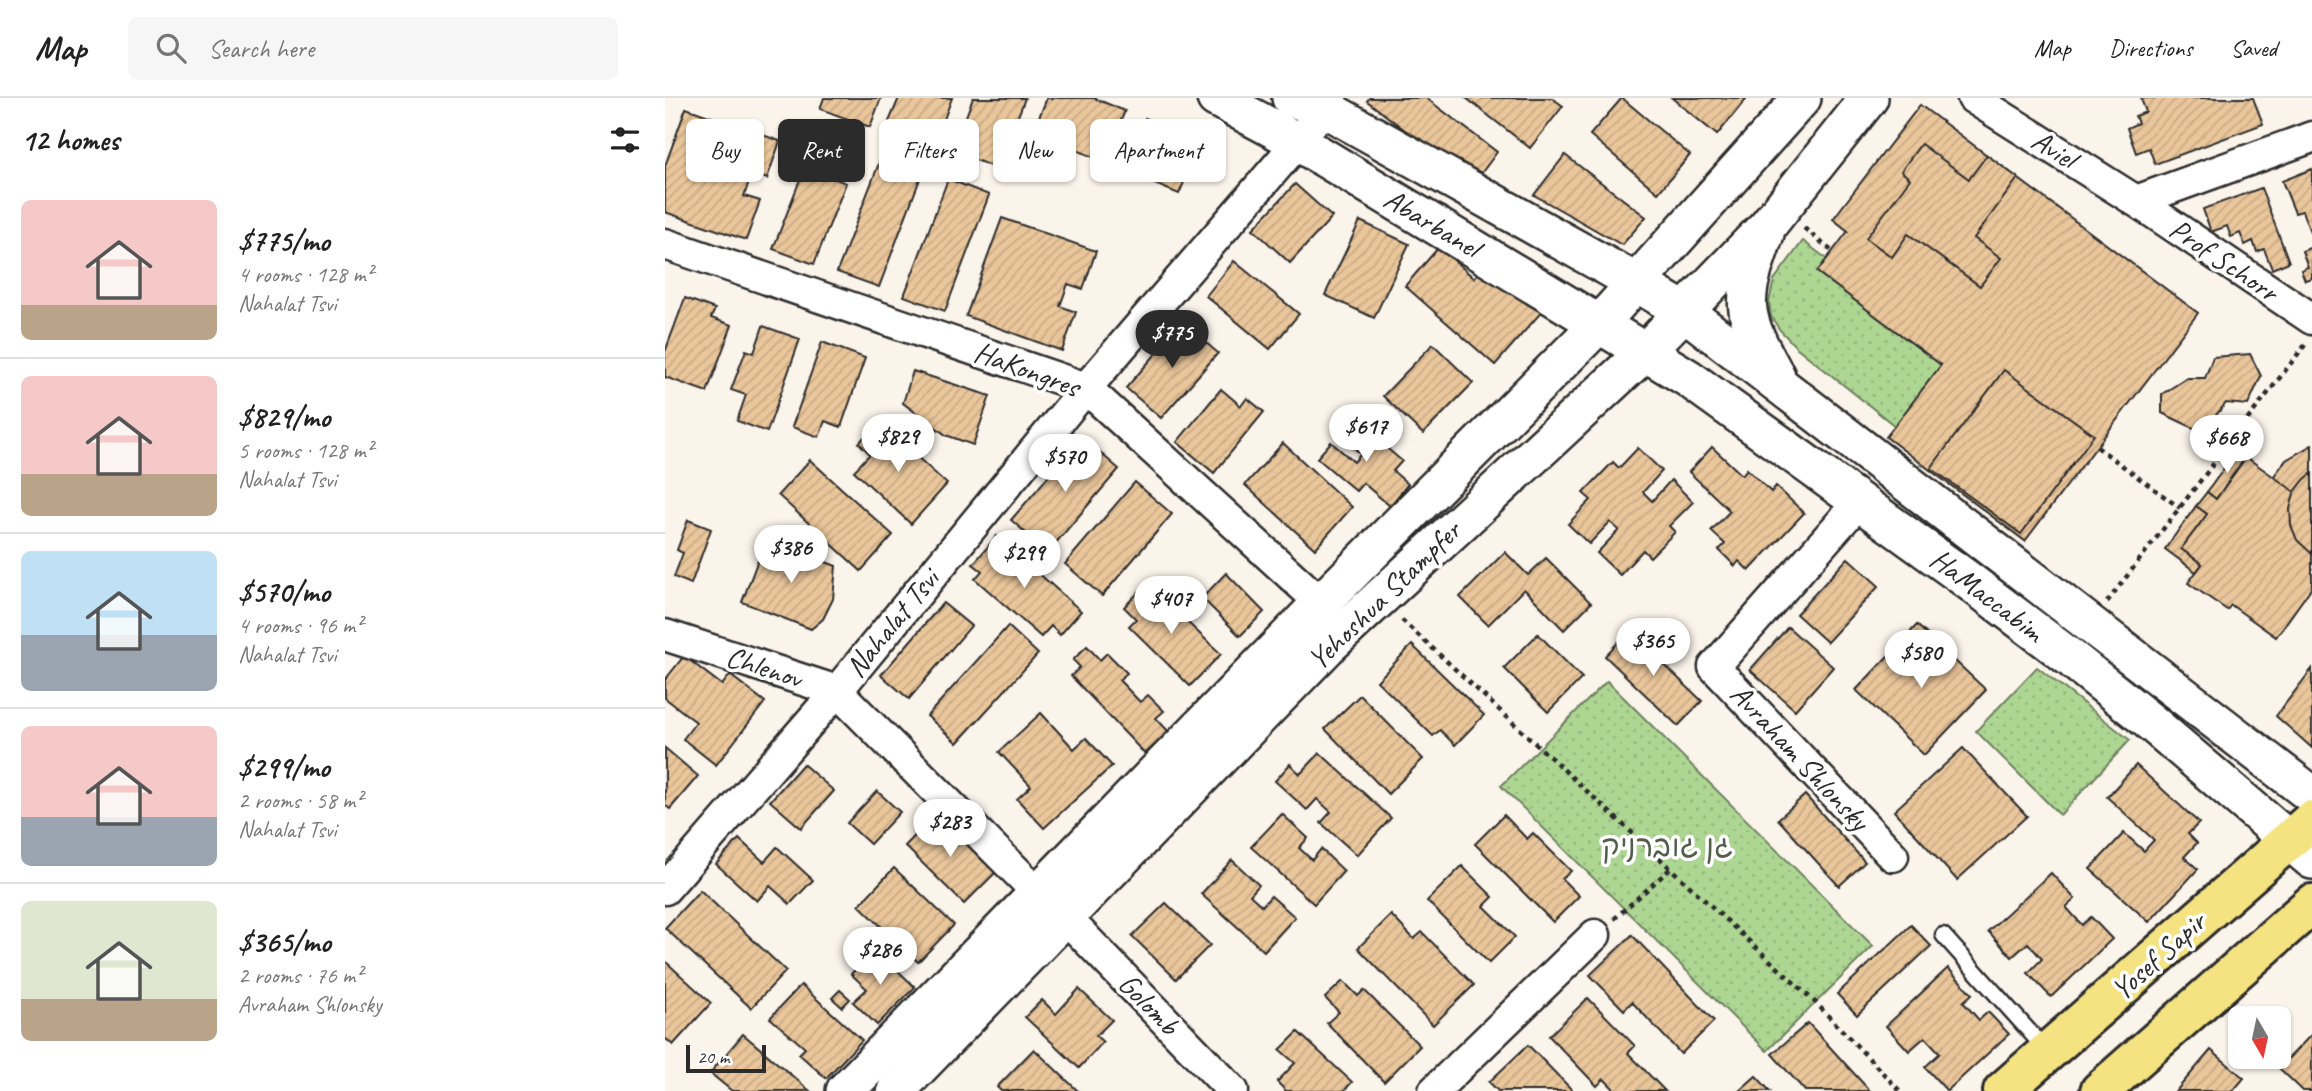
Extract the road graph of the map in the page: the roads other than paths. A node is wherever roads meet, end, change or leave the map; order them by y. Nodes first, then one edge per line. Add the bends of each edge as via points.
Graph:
1 (1216, 98) edge
2 (1802, 98) edge
3 (1869, 98) edge
4 (1973, 98) edge
5 (1315, 102) edge
6 (2312, 137) edge
7 (1299, 142) junction
8 (2136, 201) junction
9 (1768, 225) junction
10 (665, 244) edge
11 (1637, 283) junction
12 (1685, 312) junction
13 (2312, 319) edge
14 (1599, 324) junction
15 (1644, 353) junction
16 (1782, 387) junction
17 (1086, 388) junction
18 (1860, 501) junction
19 (1321, 603) junction
20 (665, 635) edge
21 (1327, 647) junction
22 (837, 691) junction
23 (2312, 795) edge
24 (2304, 840) edge
25 (1893, 856) dead end
26 (665, 889) edge
27 (1037, 892) junction
28 (2312, 904) edge
29 (1065, 917) junction
30 (1943, 935) dead end
31 (1595, 936) road end
32 (2049, 1053) junction
33 (845, 1091) edge
34 (896, 1091) edge
35 (1233, 1091) edge
36 (1434, 1091) edge
37 (2003, 1091) edge
38 (2100, 1091) edge

1 - 7 street, Abarbanel
2 - 11 street, Yehoshua Stampfer
3 - 9 street, Yehoshua Stampfer
4 - 8 street, Aviel
5 - 7 street, Nahalat Tsvi
5 - 11 street, Abarbanel
6 - 8 street
7 - 14 street, Abarbanel
7 - 17 street, Nahalat Tsvi
8 - 13 street, Prof Schorr
9 - 12 street, Yehoshua Stampfer
9 - 16 street via 1750,275 1747,313 1754,337
10 - 17 street, HaKongres
11 - 12 street, Abarbanel
11 - 14 street, Yehoshua Stampfer
12 - 15 street, Yehoshua Stampfer
12 - 16 street, HaMaccabim
14 - 15 street, Abarbanel
14 - 19 street, Yehoshua Stampfer
15 - 18 street, HaMaccabim via 1688,378
15 - 21 street, Yehoshua Stampfer
16 - 23 street, HaMaccabim
17 - 19 street, HaKongres
17 - 22 street, Nahalat Tsvi
18 - 24 street, HaMaccabim
18 - 25 street, Avraham Shlonsky via 1714,667
19 - 21 street
19 - 27 street, Yehoshua Stampfer
20 - 22 street, Chlenov
21 - 29 street, Yehoshua Stampfer
22 - 26 street, Nahalat Tsvi
22 - 27 street, Chlenov
24 - 32 main road, Yosef Sapir
27 - 29 street, Chlenov
27 - 33 street, Yehoshua Stampfer
28 - 38 main road
29 - 34 street, Yehoshua Stampfer
29 - 35 street, Golomb
30 - 32 lane
31 - 36 street
32 - 37 main road, Yosef Sapir

